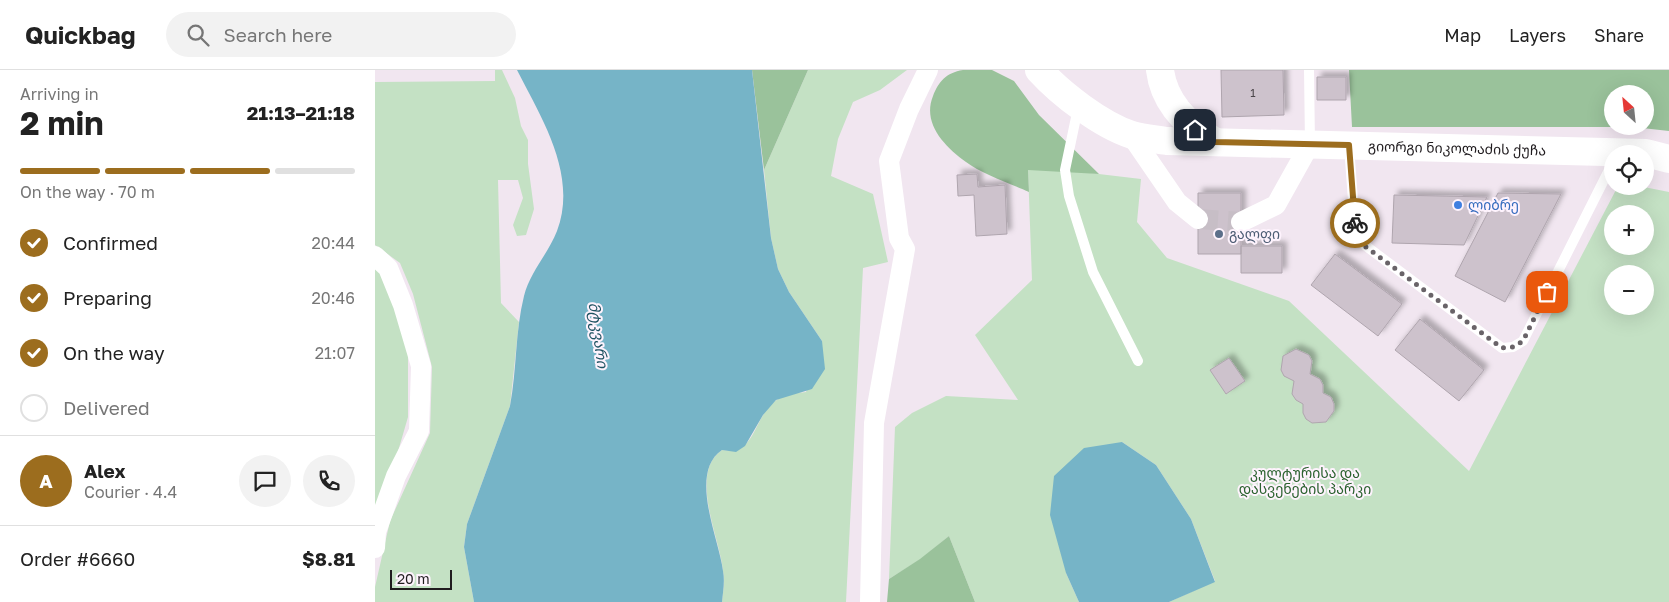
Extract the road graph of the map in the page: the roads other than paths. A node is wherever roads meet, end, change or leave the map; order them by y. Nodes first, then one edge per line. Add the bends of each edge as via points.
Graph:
1 (929, 70) edge
2 (1039, 70) edge
3 (1161, 70) edge
4 (1309, 70) edge
5 (1079, 104) junction
6 (1131, 135) junction
7 (1214, 142) junction
8 (1310, 144) junction
9 (1349, 145) junction
10 (1654, 155) edge
11 (1604, 156) edge
12 (1669, 159) edge
13 (1604, 178) edge
14 (1198, 219) tunnel mouth
15 (1241, 222) tunnel mouth
16 (375, 256) edge
17 (1138, 361) dead end
18 (375, 548) edge
19 (870, 602) edge

1 - 19 street via 909,109 889,161 899,238 905,249 874,423
2 - 5 main road, გიორგი ნიკოლაძის ქუჩა via 1062,93
3 - 7 main road via 1162,84 1183,118
4 - 8 lane
5 - 6 main road, გიორგი ნიკოლაძის ქუჩა
5 - 17 lane via 1065,170 1069,196 1093,272
6 - 7 main road, გიორგი ნიკოლაძის ქუჩა via 1167,141
6 - 14 street via 1177,202
7 - 8 main road, გიორგი ნიკოლაძის ქუჩა
8 - 9 main road, გიორგი ნიკოლაძის ქუჩა
8 - 15 street via 1276,206
9 - 11 main road, გიორგი ნიკოლაძის ქუჩა
9 - 13 lane via 1355,228 1362,244 1502,348 1513,347 1523,341
10 - 12 main road, გიორგი ნიკოლაძის ქუჩა
16 - 18 street via 388,268 421,366 419,431 396,476 377,532

